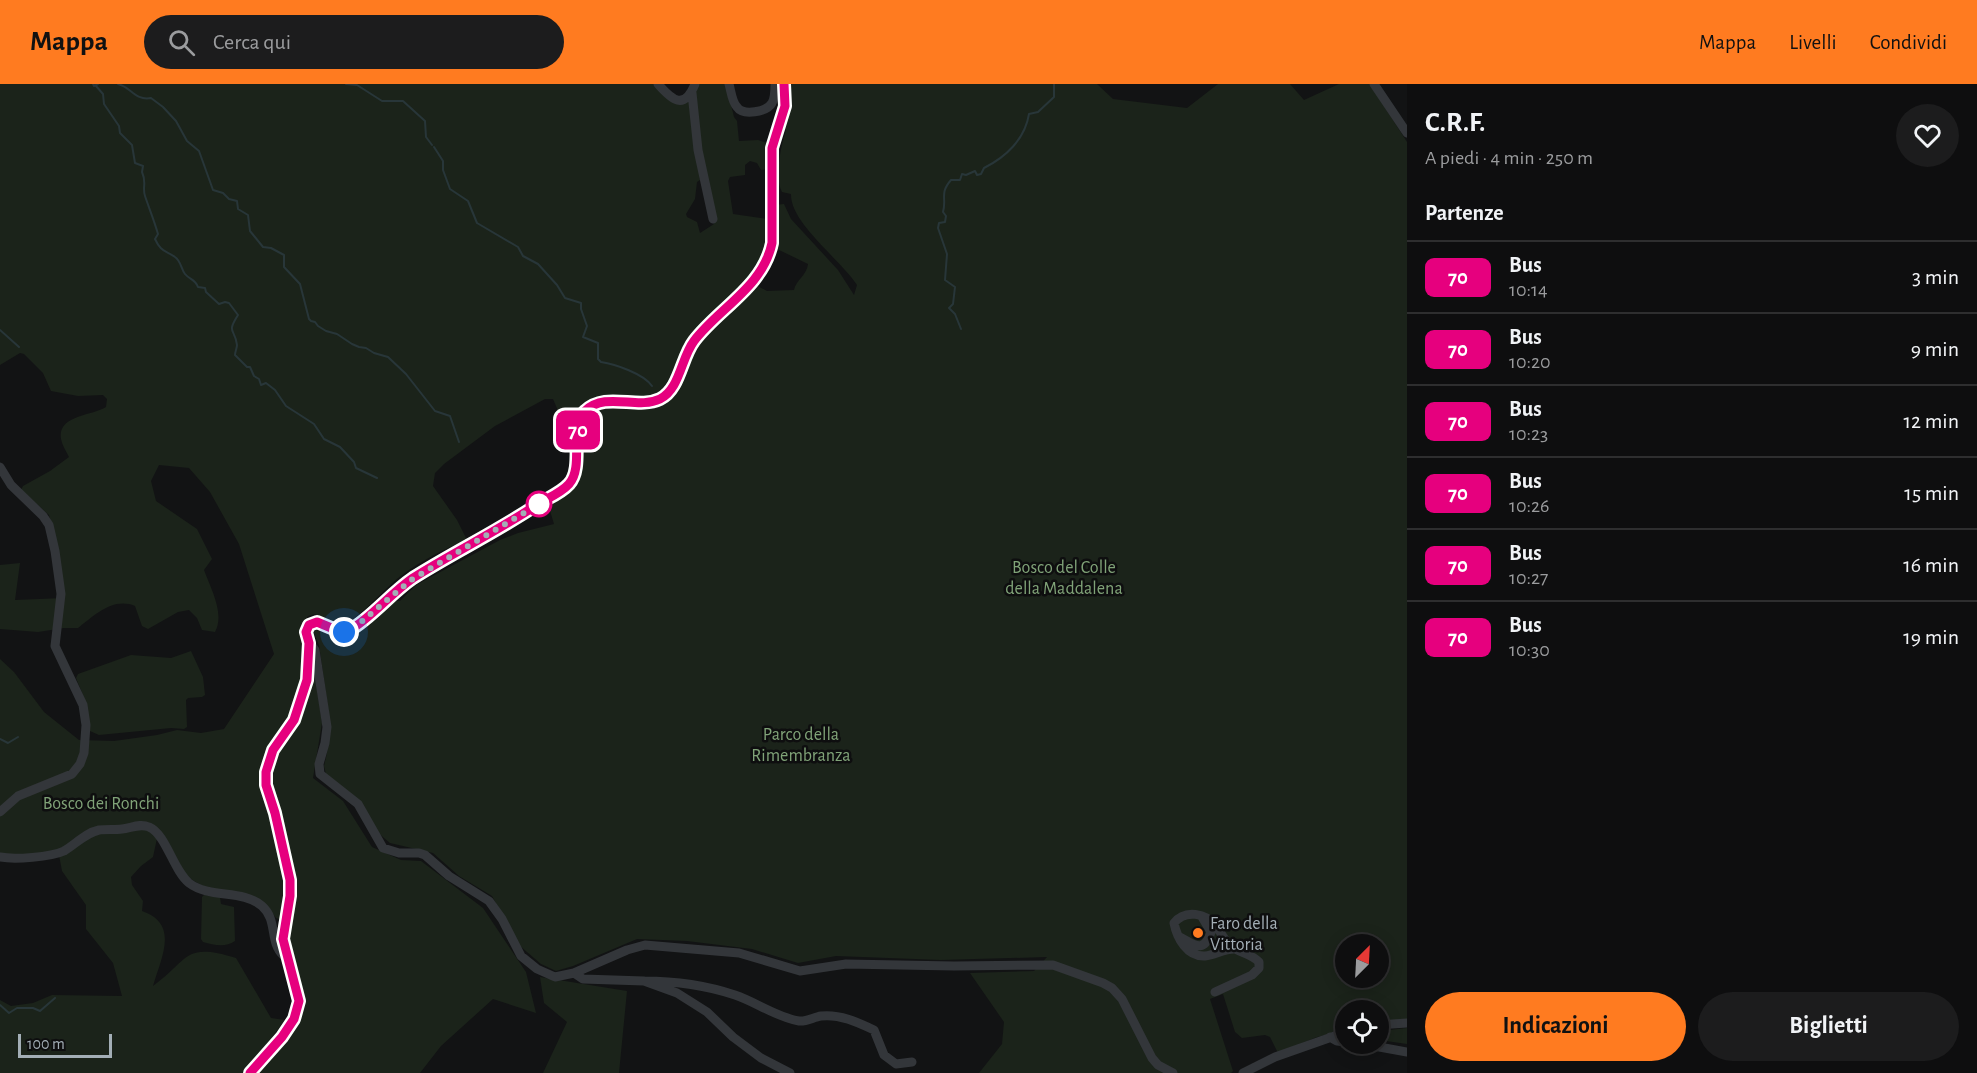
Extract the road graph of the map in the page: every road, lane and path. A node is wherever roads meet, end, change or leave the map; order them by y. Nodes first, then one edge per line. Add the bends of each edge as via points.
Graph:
1 (658, 84) edge
2 (729, 84) edge
3 (776, 84) edge
4 (784, 84) edge
5 (1374, 84) edge
6 (694, 88) edge
7 (1407, 134) edge
8 (713, 219) dead end
9 (0, 467) edge
10 (309, 643) junction
11 (0, 812) edge
12 (0, 857) edge
13 (1201, 916) junction
14 (1178, 936) junction
15 (1234, 949) junction
16 (287, 956) junction
17 (574, 973) junction
18 (644, 981) junction
19 (1215, 992) dead end
20 (1407, 1023) edge
21 (1389, 1024) edge
22 (1335, 1035) edge
23 (1330, 1037) junction
24 (1335, 1040) edge
25 (1389, 1049) edge
26 (1407, 1052) edge
27 (912, 1062) dead end
28 (250, 1073) edge
29 (790, 1073) edge
30 (1173, 1073) edge
31 (1243, 1073) edge

1 - 6 street via 676,100 682,100
2 - 3 street via 738,110 747,111 770,106
4 - 10 street via 785,106 772,148 770,254 751,284 692,342 669,392 645,404 613,401 587,409 580,420 574,473 568,485 411,580 350,630 341,632 317,622 309,625
5 - 7 street
6 - 8 street via 698,150
9 - 11 street via 11,485 49,525 61,585 55,646 86,718 84,753 72,774 18,796
10 - 16 street via 307,680 296,716 273,750 266,772 290,880 283,934
10 - 17 street via 315,650 326,720 327,735 319,764 322,778 358,804 383,848 425,855 449,876 489,901 526,962 555,977
12 - 16 street via 56,854 91,832 146,826 158,835 189,883 208,891 249,898 262,906 273,923 277,948
13 - 14 street via 1186,914 1176,920
13 - 14 street via 1211,932 1205,943 1198,947
13 - 15 street via 1213,922
14 - 15 street via 1185,947 1200,956
15 - 19 street via 1257,959 1259,968
16 - 28 street via 299,1001 294,1019
17 - 18 street via 584,979
17 - 30 street via 645,945 739,953 800,971 856,964 1053,965 1112,988 1122,999 1152,1058
18 - 27 street via 704,986 801,1021 822,1016 846,1018 874,1030 884,1055 896,1064
18 - 29 street via 677,993 707,1012 761,1058
20 - 21 street
22 - 23 street
23 - 24 street
23 - 31 street
25 - 26 street

